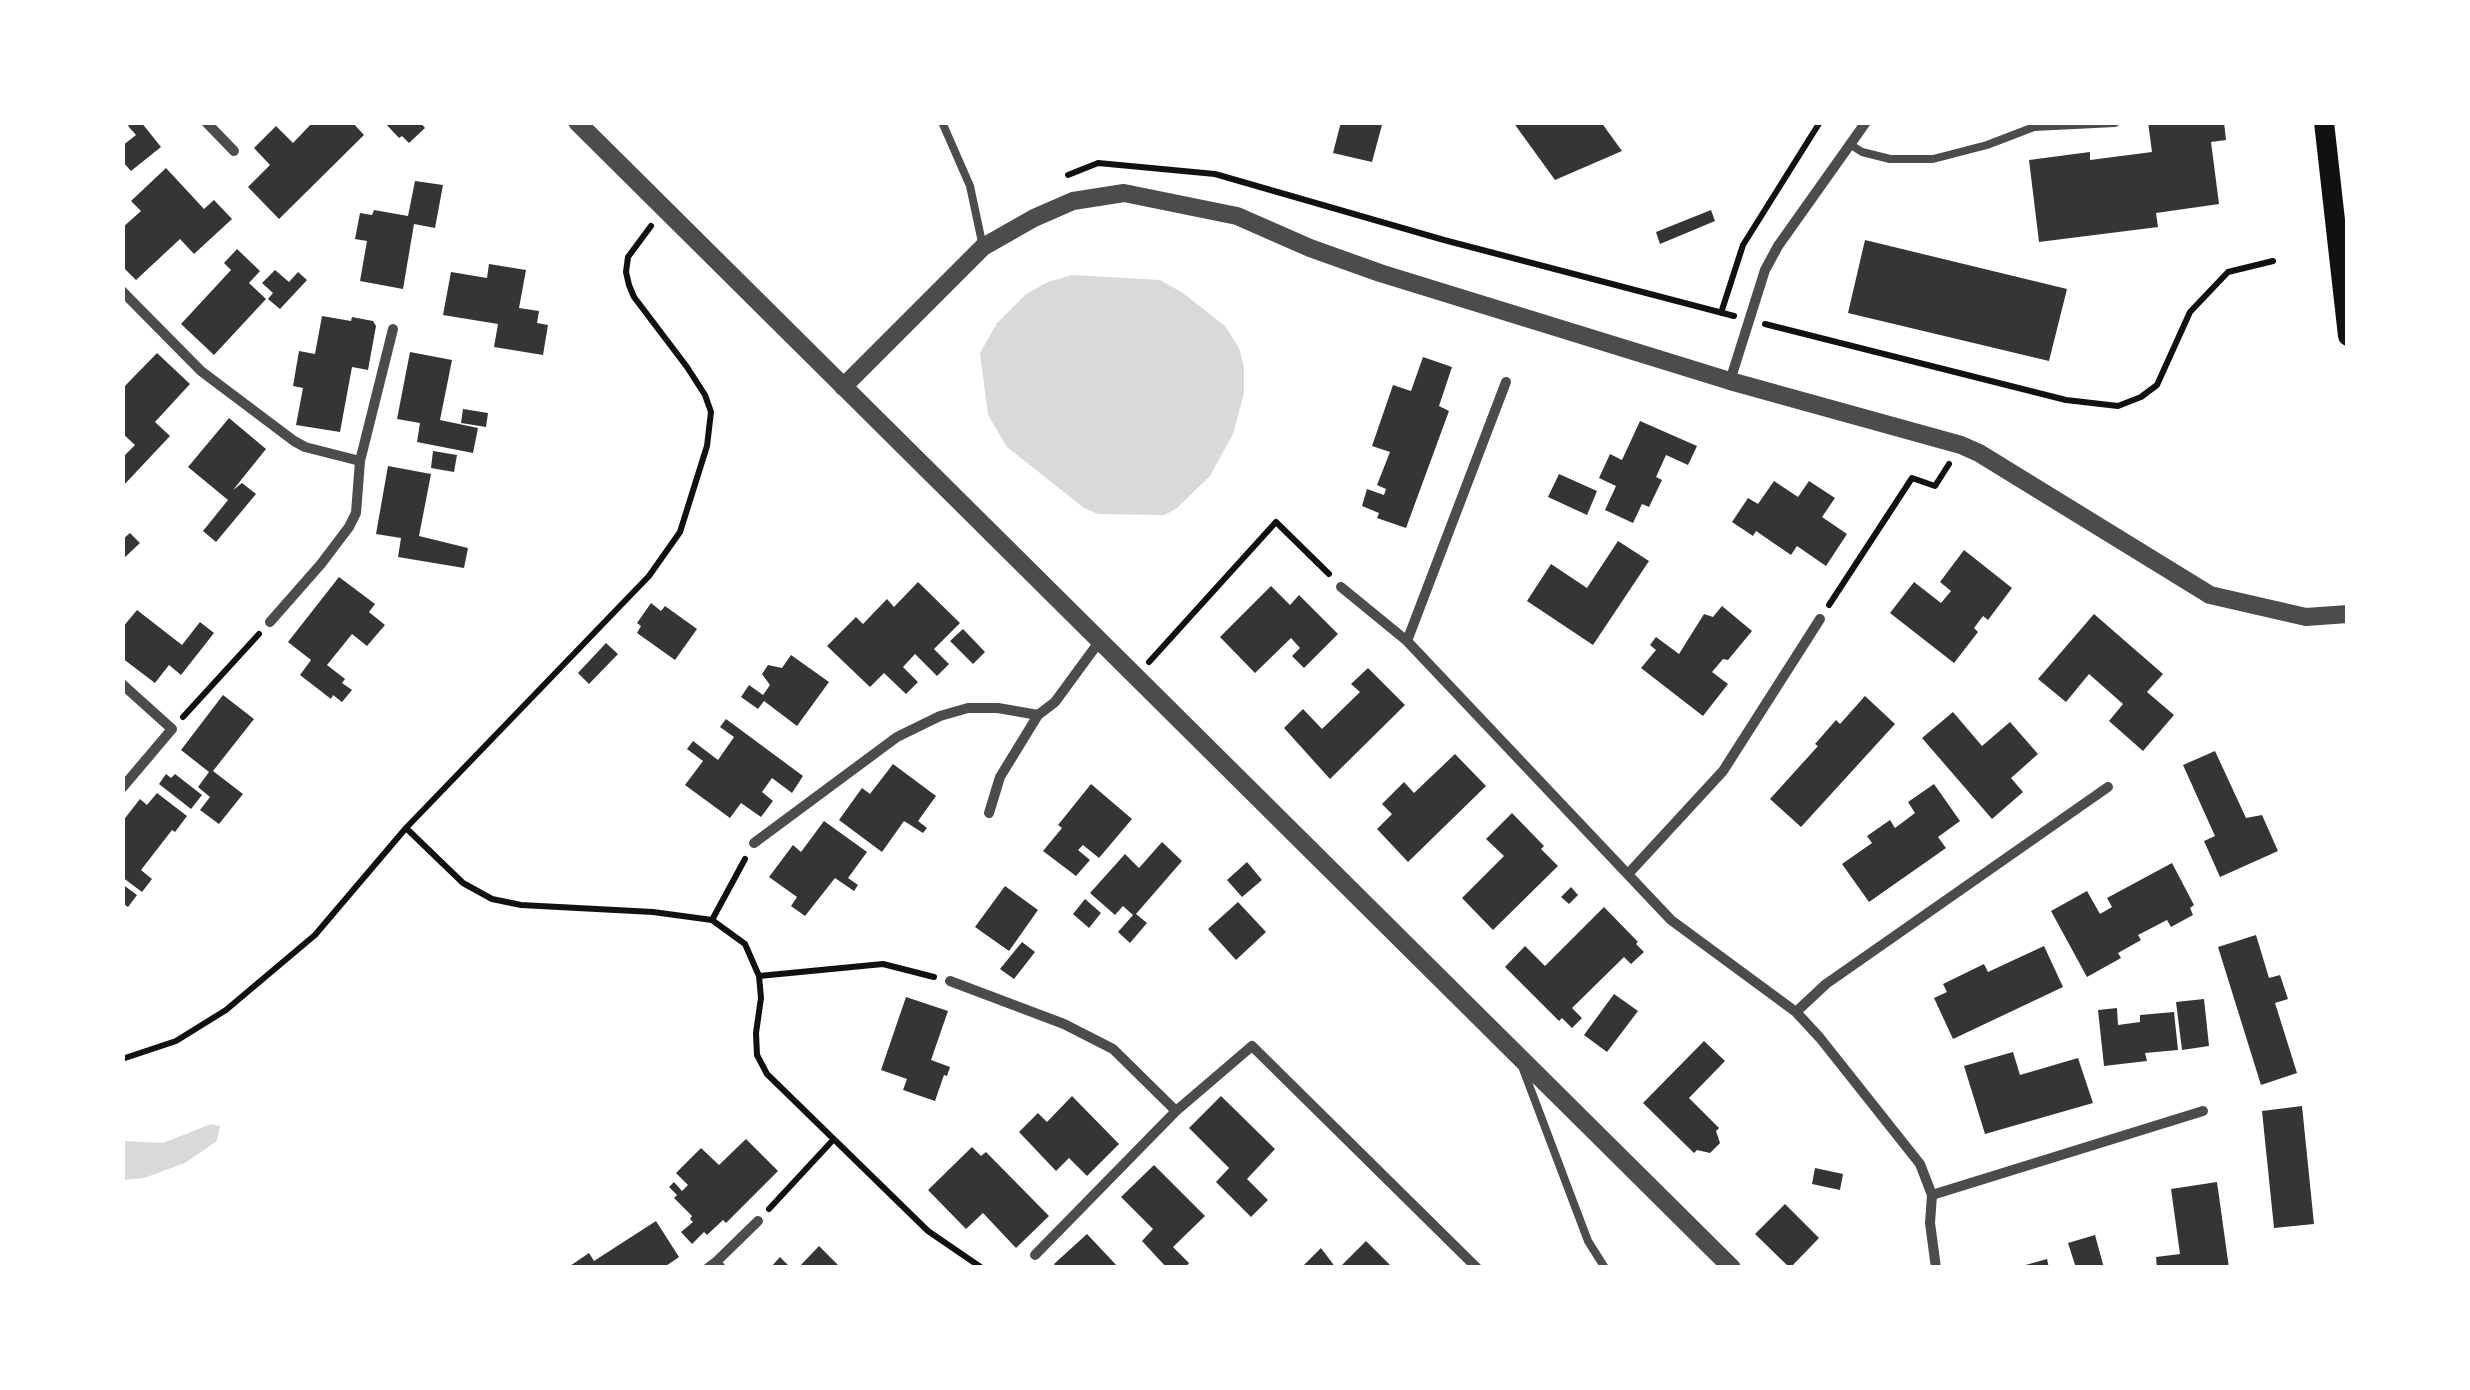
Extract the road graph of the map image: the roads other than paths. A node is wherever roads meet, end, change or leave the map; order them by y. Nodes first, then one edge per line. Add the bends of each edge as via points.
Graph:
1 (206, 122) edge
2 (577, 122) edge
3 (942, 122) edge
4 (1866, 122) edge
5 (2324, 122) edge
6 (2115, 123) edge
7 (1851, 145) junction
8 (234, 151) dead end
9 (983, 247) junction
10 (122, 291) edge
11 (393, 328) dead end
12 (2348, 336) edge
13 (1730, 380) junction
14 (1506, 382) dead end
15 (843, 388) junction
16 (360, 461) junction
17 (1341, 587) road end
18 (2348, 614) edge
19 (1820, 619) road end
20 (270, 622) road end
21 (1407, 641) junction
22 (1098, 642) junction
23 (122, 684) edge
24 (1038, 715) junction
25 (2108, 787) dead end
26 (122, 788) edge
27 (989, 814) dead end
28 (754, 843) road end
29 (1628, 873) junction
30 (950, 980) road end
31 (1796, 1012) junction
32 (1520, 1060) junction
33 (1176, 1110) junction
34 (2204, 1111) dead end
35 (1932, 1195) junction
36 (758, 1220) road end
37 (1035, 1255) dead end
38 (715, 1266) edge
39 (1477, 1267) edge
40 (1605, 1268) edge
41 (1732, 1268) edge
42 (1936, 1268) edge

1 - 8 street
2 - 15 street
3 - 9 lane via 970,186
4 - 7 street
5 - 12 main road
6 - 7 lane via 2034,127 1934,159 1890,159
7 - 13 street via 1765,270
9 - 13 street via 1073,201 1124,193 1185,203 1238,216 1380,274
9 - 15 street
10 - 16 street via 201,371 294,441
11 - 16 street
13 - 18 street via 1979,452 2210,595 2306,617
14 - 21 street
15 - 22 street
16 - 20 street via 349,526
17 - 21 street
19 - 29 street via 1723,772
21 - 29 street
22 - 24 street
22 - 32 street
23 - 26 street via 172,729
24 - 27 street via 1000,777
24 - 28 street via 968,708 940,716 897,737
25 - 31 street via 1826,984
29 - 31 street via 1671,920
30 - 33 street via 1112,1049
31 - 35 street via 1920,1164
32 - 40 lane via 1588,1241
32 - 41 street
33 - 37 street
33 - 39 street via 1252,1046
34 - 35 street
35 - 42 street
36 - 38 street

